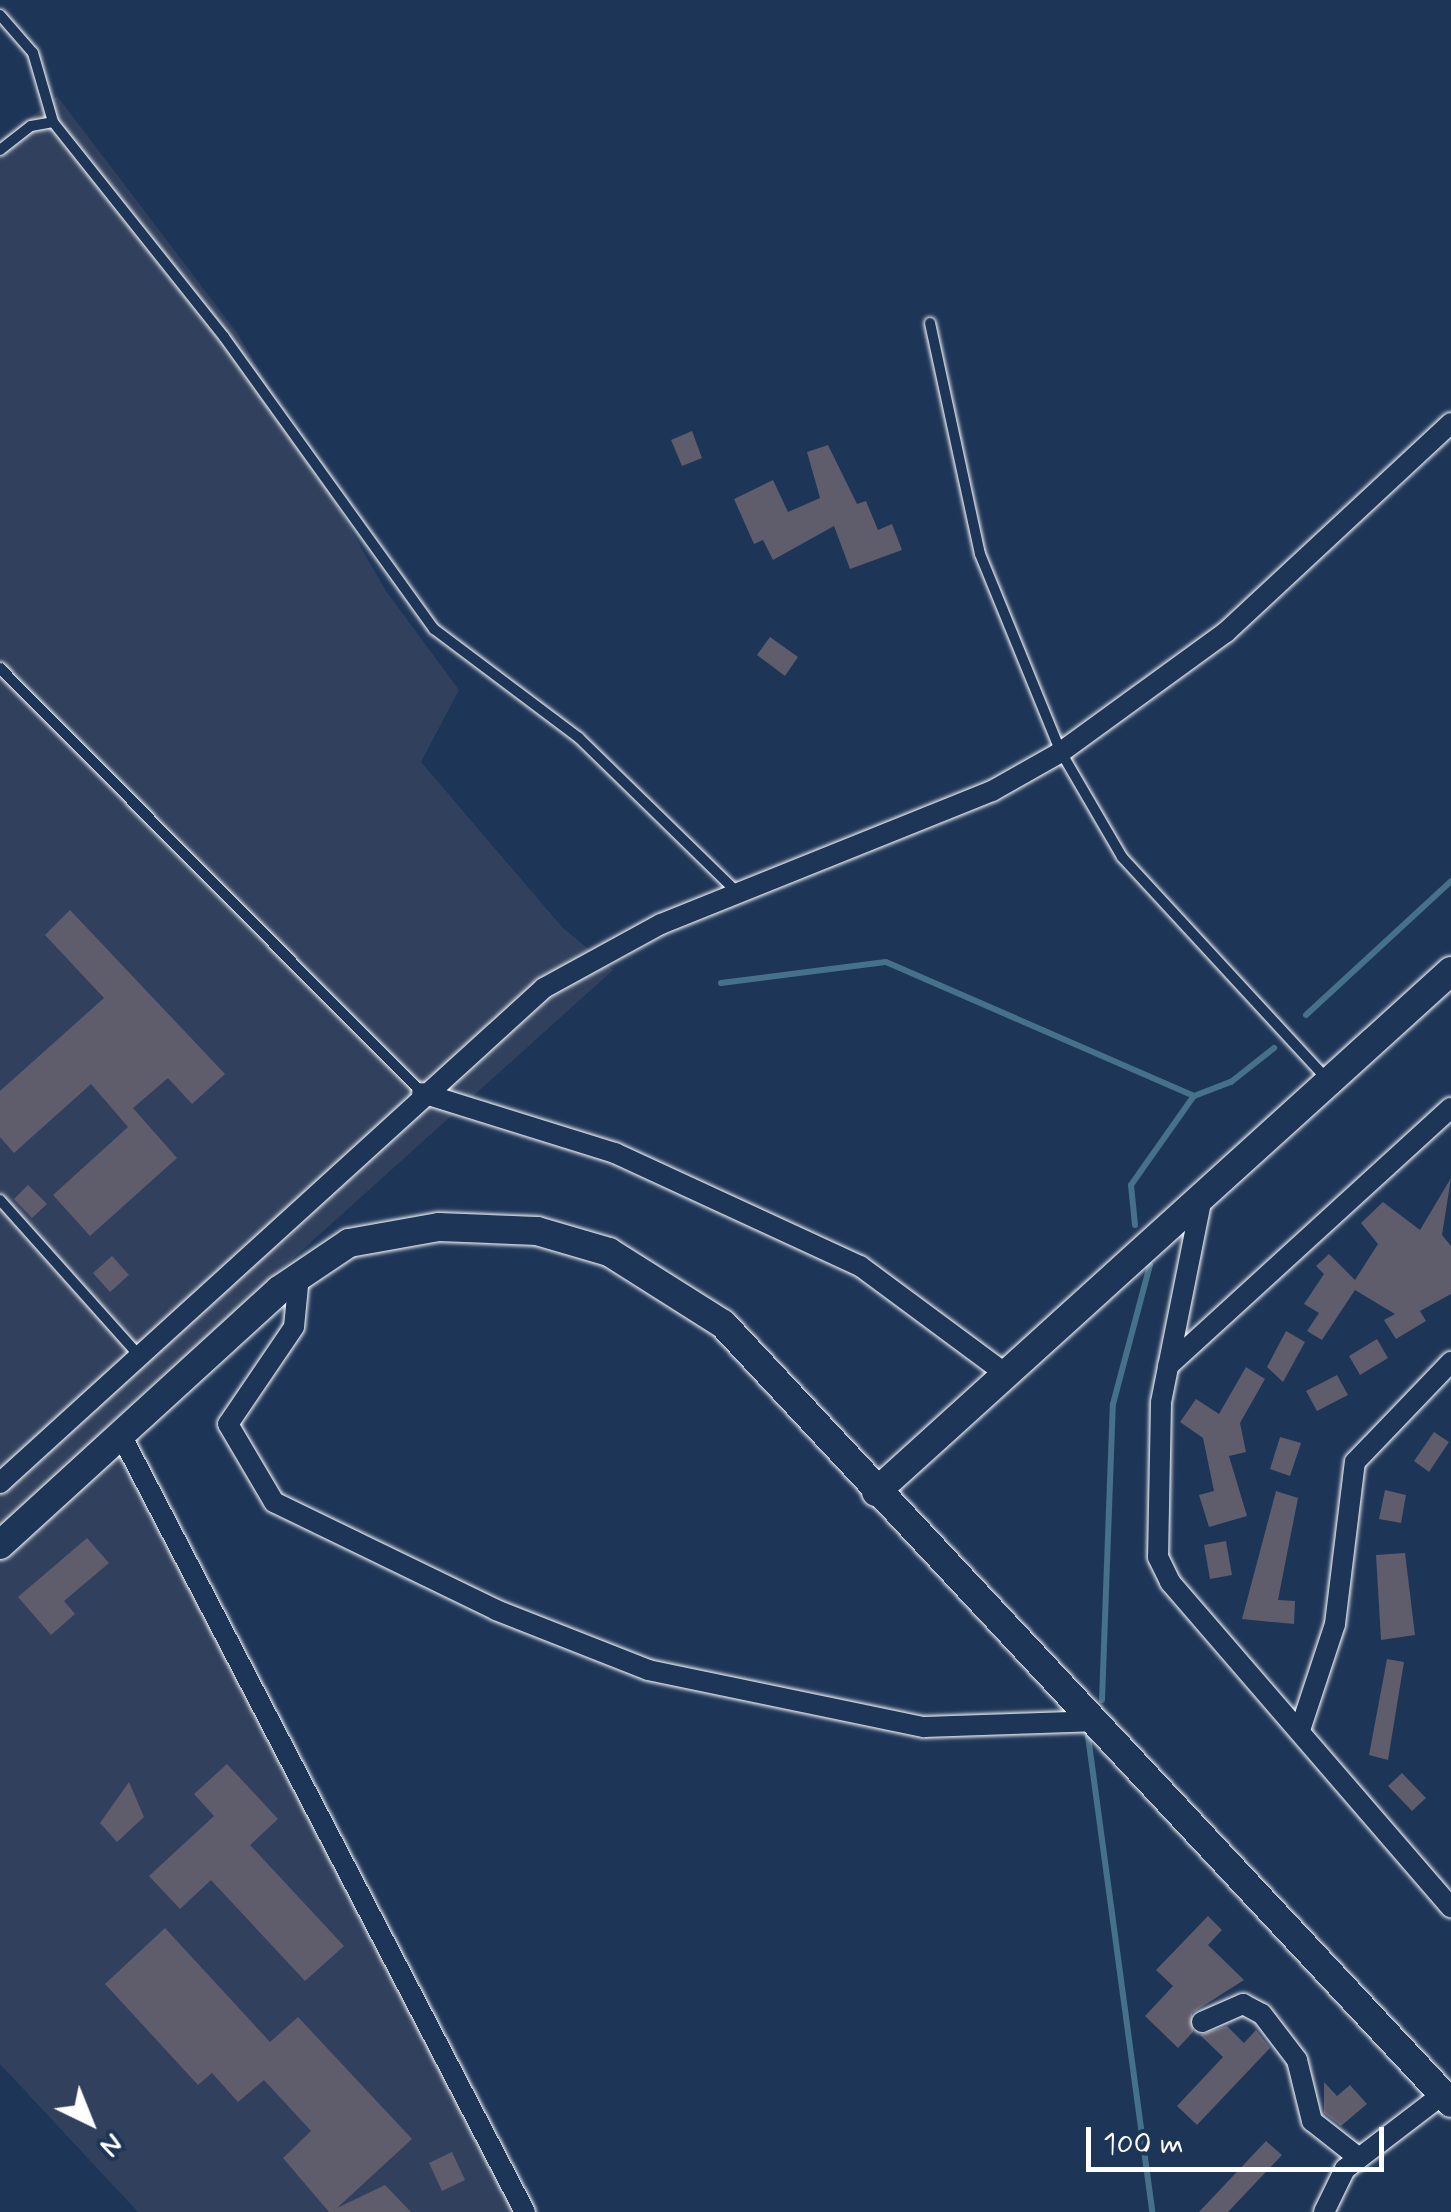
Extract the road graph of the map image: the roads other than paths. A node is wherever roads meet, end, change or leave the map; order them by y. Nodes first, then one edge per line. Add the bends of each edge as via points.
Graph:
1 (0, 15) edge
2 (53, 122) junction
3 (0, 150) edge
4 (930, 323) dead end
5 (1451, 424) edge
6 (2, 675) edge
7 (1062, 752) junction
8 (738, 893) junction
9 (1451, 970) edge
10 (1329, 1081) junction
11 (422, 1094) junction
12 (1451, 1108) edge
13 (1202, 1196) junction
14 (0, 1200) edge
15 (299, 1276) junction
16 (136, 1353) junction
17 (1451, 1362) edge
18 (1168, 1366) junction
19 (1006, 1374) junction
20 (120, 1435) junction
21 (0, 1483) edge
22 (876, 1492) junction
23 (0, 1545) edge
24 (1092, 1721) junction
25 (1300, 1730) junction
26 (1446, 1892) edge
27 (1202, 2022) dead end
28 (1447, 2099) edge
29 (1359, 2158) junction
30 (525, 2212) edge
31 (1324, 2212) edge

1 - 2 lane via 33,53
2 - 3 lane via 30,126
2 - 8 lane via 201,306 434,629 579,738
4 - 7 lane via 980,554
5 - 7 street via 1226,632
6 - 11 lane
7 - 8 street via 992,791
7 - 10 lane via 1122,857
8 - 11 street via 544,988
9 - 10 street
10 - 13 street
11 - 16 street
11 - 19 street via 615,1153 860,1266
12 - 18 street
13 - 18 street
13 - 19 street
14 - 16 lane
15 - 20 street
15 - 22 street via 349,1243 439,1227 537,1231 609,1252 723,1324
15 - 24 street via 294,1328 228,1424 274,1502 496,1610 648,1670 924,1726
16 - 21 street
17 - 25 street via 1355,1462 1335,1624
18 - 25 street via 1153,1523 1158,1557 1170,1582
19 - 22 street
20 - 23 street
20 - 30 street
22 - 24 street
24 - 28 street
25 - 26 street
27 - 29 street via 1243,2004 1262,2014 1297,2060 1312,2121
28 - 29 street
29 - 31 street via 1329,2189

